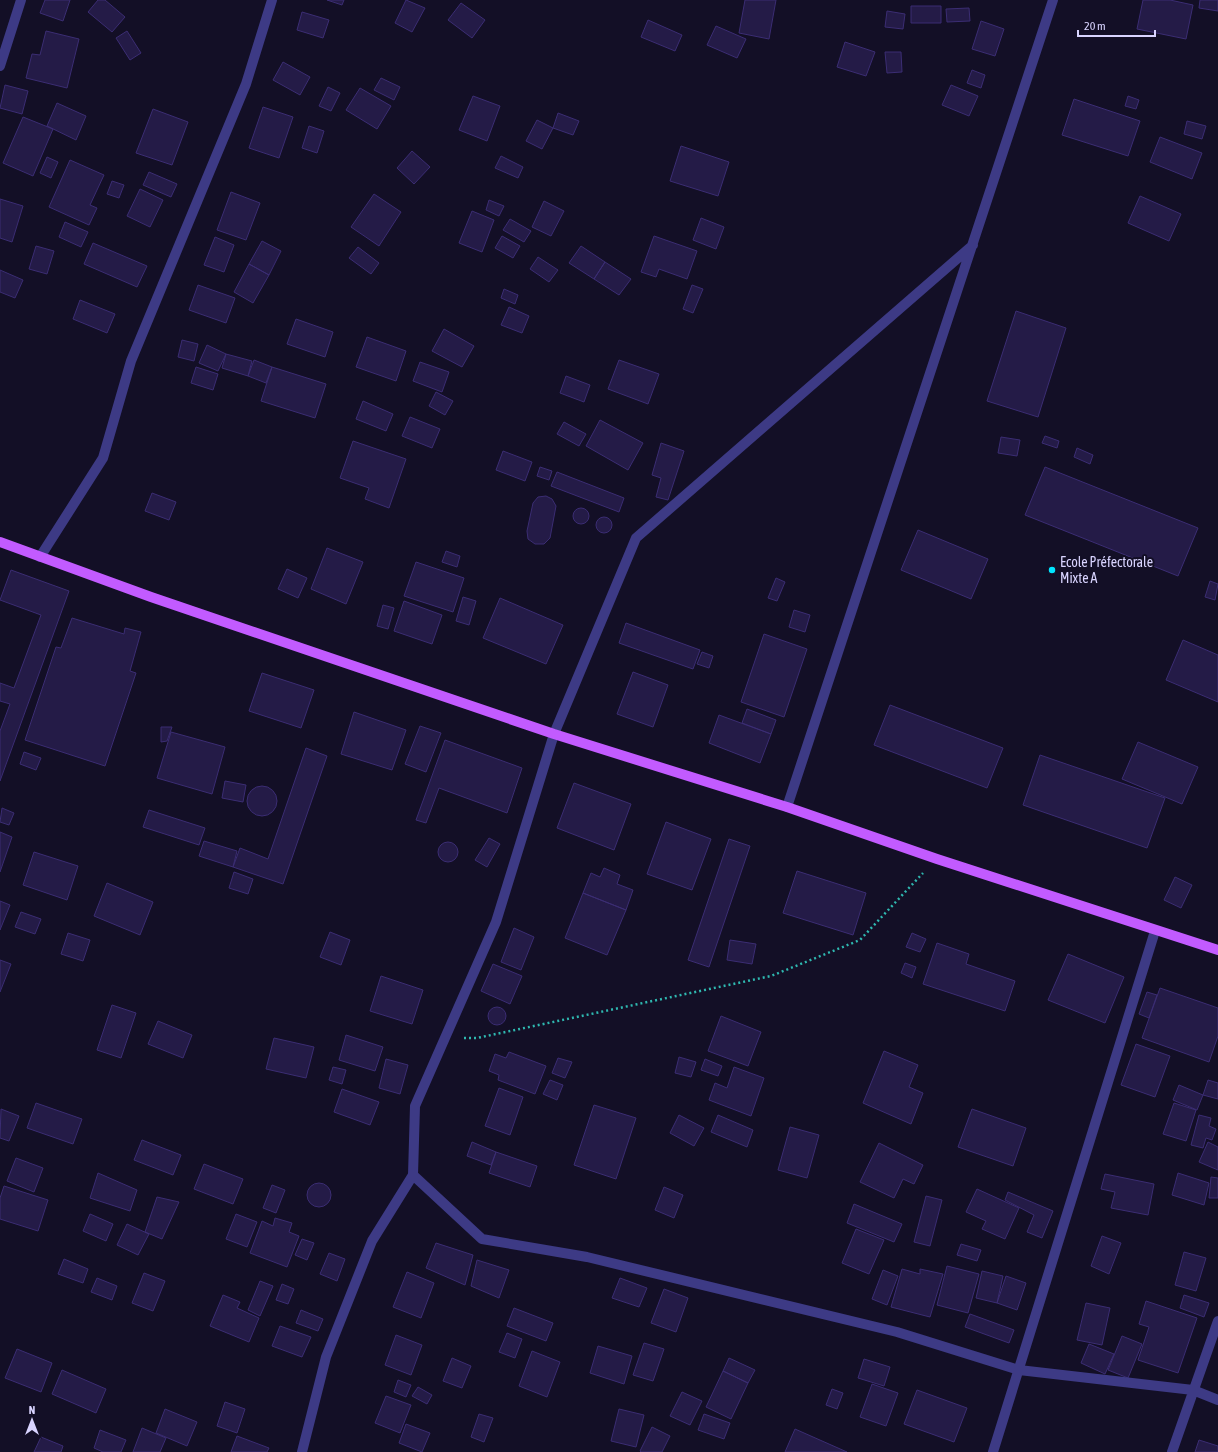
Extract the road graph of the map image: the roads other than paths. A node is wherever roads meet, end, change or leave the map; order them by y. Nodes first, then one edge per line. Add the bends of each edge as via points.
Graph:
1 (21, 0) edge
2 (272, 0) edge
3 (1053, 0) edge
4 (0, 66) edge
5 (973, 244) junction
6 (0, 542) edge
7 (40, 557) junction
8 (554, 734) junction
9 (787, 807) junction
10 (1155, 932) junction
11 (1218, 950) edge
12 (413, 1175) junction
13 (1218, 1321) edge
14 (1019, 1370) junction
15 (1193, 1390) junction
16 (1218, 1400) edge
17 (302, 1452) edge
18 (993, 1452) edge
19 (1172, 1452) edge

1 - 4 street
2 - 7 street via 246,84 131,361 103,458
3 - 5 street
5 - 8 street via 636,538
5 - 9 street
6 - 7 main road
7 - 8 main road
8 - 9 main road
8 - 12 street via 496,922 415,1106
9 - 10 main road
10 - 11 main road
10 - 14 street
12 - 14 street via 482,1239 587,1257 897,1332
12 - 17 street via 372,1241 326,1357
13 - 15 street
14 - 15 street
14 - 18 street
15 - 16 street
15 - 19 street

